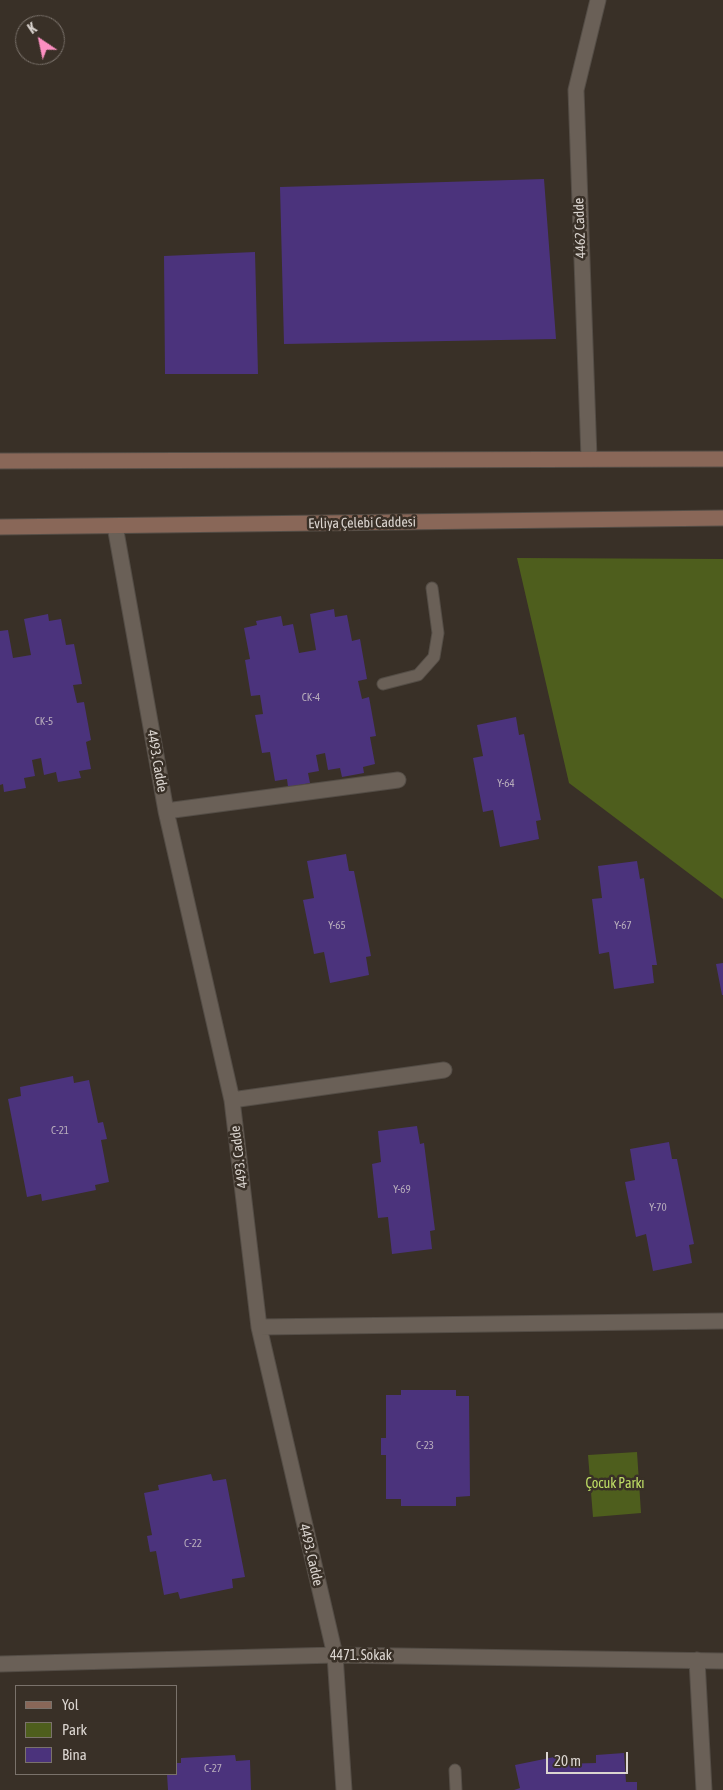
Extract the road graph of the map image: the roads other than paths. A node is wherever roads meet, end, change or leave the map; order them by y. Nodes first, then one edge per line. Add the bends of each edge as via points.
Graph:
1 (598, 0) edge
2 (589, 458) junction
3 (723, 458) edge
4 (0, 461) edge
5 (723, 518) edge
6 (114, 526) junction
7 (0, 527) edge
8 (432, 588) dead end
9 (383, 684) dead end
10 (398, 780) dead end
11 (166, 812) junction
12 (444, 1070) dead end
13 (232, 1100) junction
14 (723, 1321) edge
15 (259, 1327) junction
16 (334, 1655) junction
17 (697, 1660) junction
18 (723, 1661) edge
19 (0, 1664) edge
20 (455, 1770) dead end
21 (344, 1790) edge
22 (456, 1790) edge
23 (704, 1790) edge

1 - 2 street, 4462 Cadde via 576,90
2 - 3 street
2 - 4 street
5 - 6 street, Evliya Çelebi Caddesi
6 - 7 street, Evliya Çelebi Caddesi
6 - 11 street, 4493. Cadde
8 - 9 lane via 438,633 434,657 418,675
10 - 11 street
11 - 13 street, 4493. Cadde
12 - 13 street
13 - 15 street, 4493. Cadde
14 - 15 street
15 - 16 street, 4493. Cadde
16 - 17 street, 4471. Sokak
16 - 19 street, 4471. Sokak
16 - 21 street, 4493. Cadde
17 - 18 street, 4471. Sokak
17 - 23 street
20 - 22 lane

